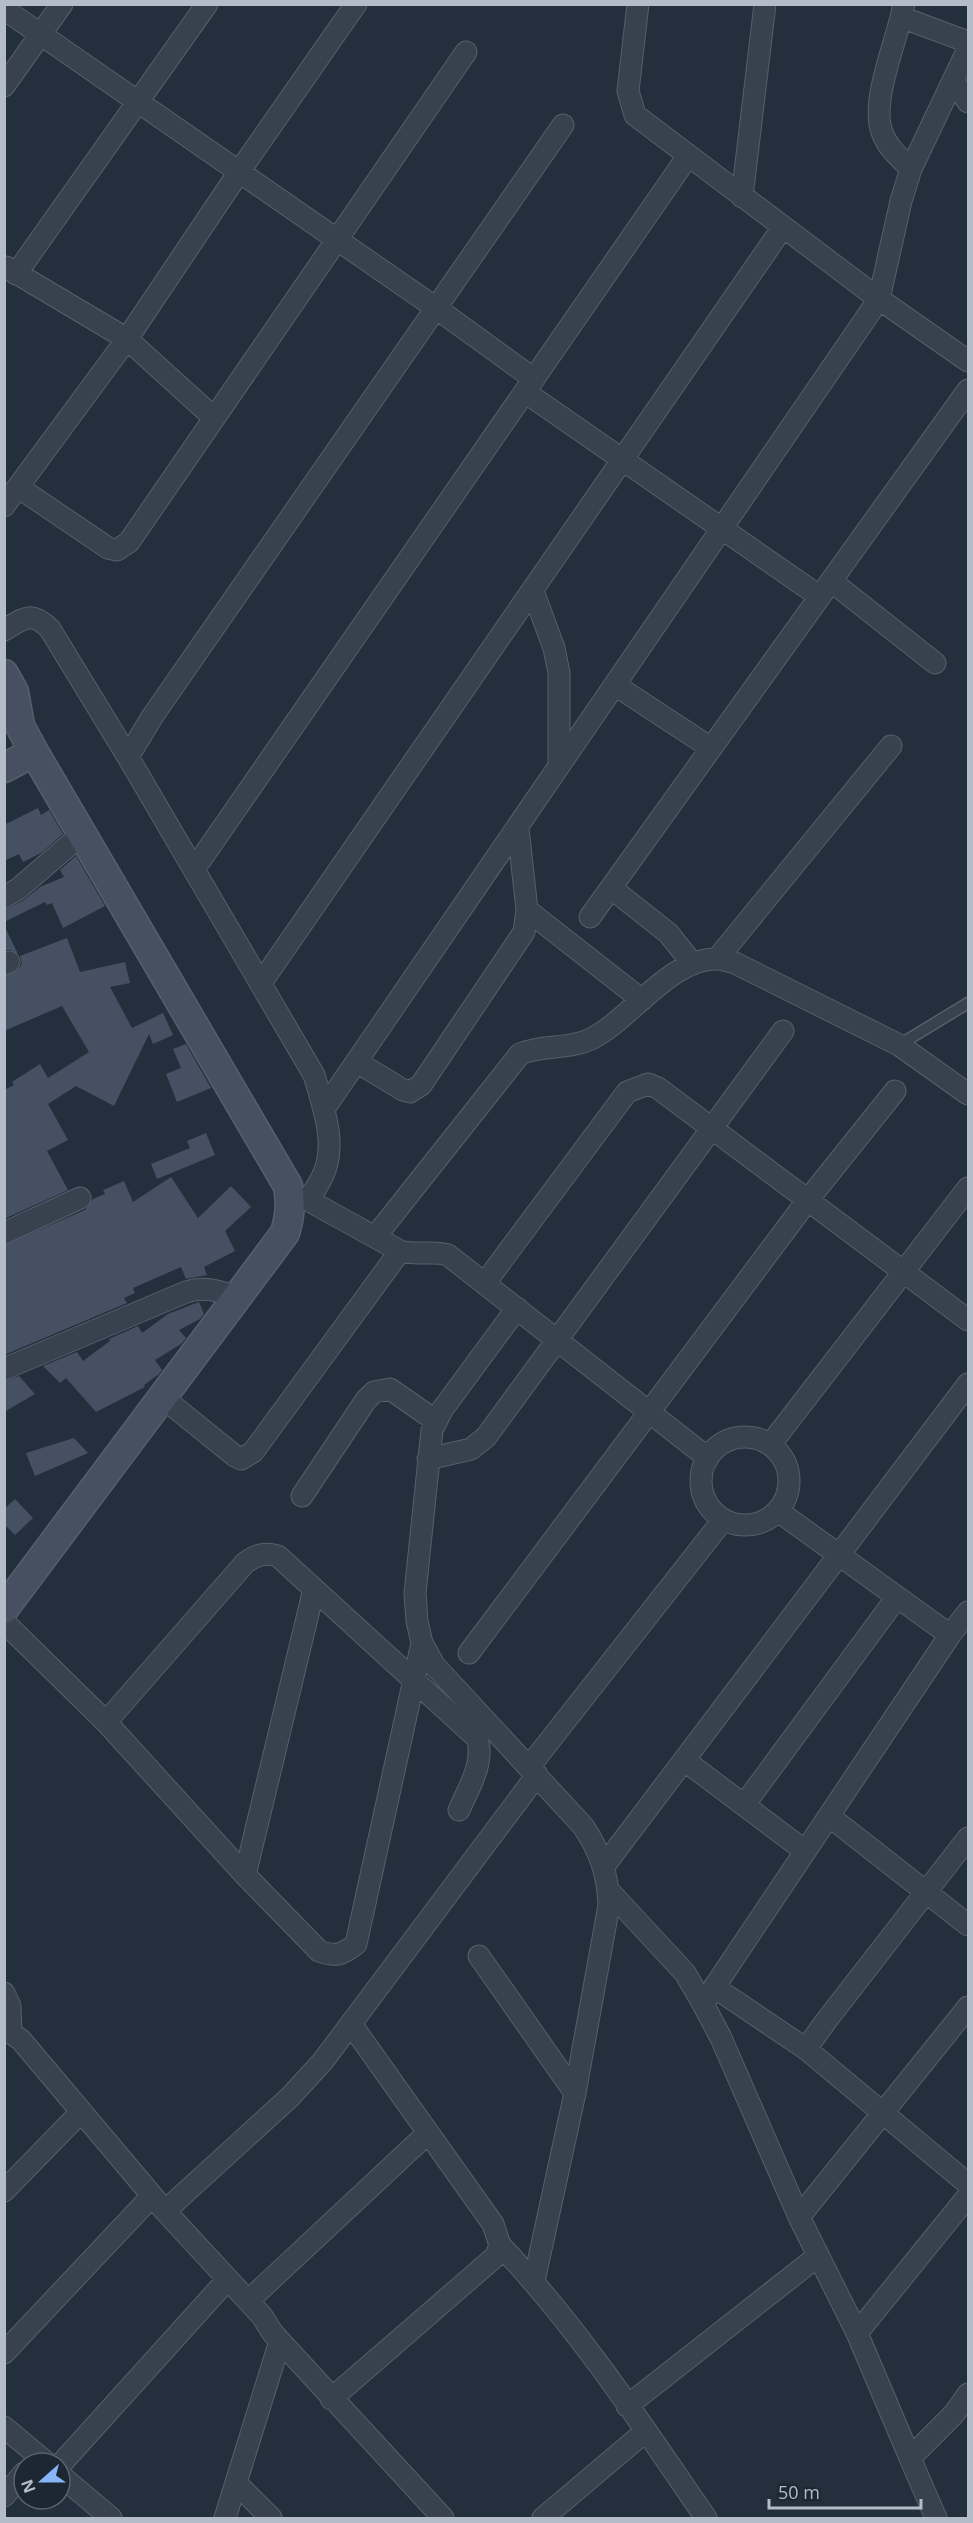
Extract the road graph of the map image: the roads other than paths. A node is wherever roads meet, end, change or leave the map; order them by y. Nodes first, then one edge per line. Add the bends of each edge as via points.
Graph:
1 (62, 4) edge
2 (207, 4) edge
3 (356, 4) edge
4 (638, 4) edge
5 (765, 4) edge
6 (4, 9) edge
7 (903, 11) edge
8 (41, 34) junction
9 (969, 42) edge
10 (969, 49) edge
11 (466, 52) dead end
12 (953, 81) junction
13 (4, 86) edge
14 (139, 102) junction
15 (969, 102) edge
16 (563, 125) dead end
17 (688, 156) junction
18 (911, 169) junction
19 (239, 172) junction
20 (742, 197) junction
21 (783, 227) junction
22 (338, 240) junction
23 (10, 270) edge
24 (879, 298) junction
25 (436, 308) junction
26 (127, 339) junction
27 (969, 362) edge
28 (529, 385) junction
29 (969, 390) edge
30 (213, 417) junction
31 (623, 460) junction
32 (18, 487) junction
33 (4, 506) edge
34 (721, 529) junction
35 (825, 588) junction
36 (534, 591) junction
37 (4, 630) edge
38 (935, 663) dead end
39 (4, 674) edge
40 (615, 685) junction
41 (12, 719) edge
42 (891, 746) dead end
43 (711, 748) junction
44 (34, 752) junction
45 (128, 756) junction
46 (559, 766) junction
47 (4, 768) edge
48 (518, 828) junction
49 (81, 835) junction
50 (195, 868) junction
51 (611, 888) junction
52 (4, 897) edge
53 (527, 910) junction
54 (590, 917) dead end
55 (717, 959) junction
56 (693, 964) junction
57 (261, 983) junction
58 (642, 1000) junction
59 (969, 1003) edge
60 (783, 1031) dead end
61 (899, 1046) junction
62 (357, 1062) junction
63 (895, 1091) dead end
64 (969, 1094) edge
65 (324, 1109) junction
66 (711, 1130) junction
67 (969, 1188) edge
68 (80, 1198) dead end
69 (299, 1200) junction
70 (807, 1201) junction
71 (4, 1233) edge
72 (375, 1237) junction
73 (400, 1251) junction
74 (903, 1272) junction
75 (485, 1283) junction
76 (237, 1297) junction
77 (517, 1308) junction
78 (969, 1320) edge
79 (557, 1341) junction
80 (4, 1369) edge
81 (969, 1384) edge
82 (162, 1397) junction
83 (649, 1412) junction
84 (436, 1420) junction
85 (770, 1445) junction
86 (708, 1458) junction
87 (428, 1459) junction
88 (302, 1496) dead end
89 (778, 1511) junction
90 (723, 1520) junction
91 (840, 1555) junction
92 (314, 1589) junction
93 (897, 1597) junction
94 (4, 1609) edge
95 (969, 1612) edge
96 (4, 1622) edge
97 (950, 1635) junction
98 (422, 1644) junction
99 (469, 1653) dead end
100 (414, 1681) junction
101 (106, 1722) junction
102 (684, 1760) junction
103 (533, 1771) junction
104 (744, 1805) junction
105 (459, 1810) dead end
106 (829, 1816) junction
107 (969, 1838) edge
108 (806, 1851) junction
109 (604, 1866) junction
110 (245, 1875) junction
111 (609, 1891) junction
112 (926, 1892) junction
113 (969, 1925) edge
114 (479, 1956) dead end
115 (4, 1993) edge
116 (709, 1996) junction
117 (969, 2007) edge
118 (351, 2024) junction
119 (8, 2033) edge
120 (806, 2049) junction
121 (575, 2093) junction
122 (81, 2112) junction
123 (883, 2113) junction
124 (428, 2133) junction
125 (969, 2184) edge
126 (4, 2191) edge
127 (969, 2196) edge
128 (159, 2203) junction
129 (799, 2217) junction
130 (500, 2245) junction
131 (818, 2256) junction
132 (228, 2279) junction
133 (534, 2281) junction
134 (248, 2301) junction
135 (857, 2333) junction
136 (280, 2341) junction
137 (4, 2353) edge
138 (969, 2394) edge
139 (331, 2399) junction
140 (627, 2406) junction
141 (961, 2420) edge
142 (4, 2427) edge
143 (646, 2431) junction
144 (29, 2451) edge
145 (72, 2452) edge
146 (910, 2458) junction
147 (236, 2483) junction
148 (72, 2485) edge
149 (111, 2518) edge
150 (225, 2518) edge
151 (270, 2518) edge
152 (443, 2518) edge
153 (543, 2518) edge
154 (706, 2518) edge
155 (936, 2518) edge

1 - 8 street
2 - 14 street
3 - 19 street
4 - 17 street via 630,103 640,120
5 - 20 street
6 - 8 street
7 - 9 street
7 - 18 street via 879,115 888,145
8 - 13 street
8 - 14 street
10 - 12 street
11 - 22 street
12 - 15 street
12 - 18 street
14 - 19 street
14 - 23 street
16 - 25 street
17 - 20 street
17 - 28 street
18 - 24 street
19 - 22 street
19 - 26 street
20 - 21 street
21 - 24 street
21 - 31 street
22 - 25 street
22 - 30 street
23 - 26 street
24 - 27 street
24 - 34 street
25 - 28 street
25 - 45 street
26 - 30 street
26 - 32 street
28 - 31 street
28 - 50 street
29 - 35 street
30 - 32 street via 122,548 108,548
31 - 34 street
31 - 36 street
32 - 33 street
34 - 35 street
34 - 40 street
35 - 38 street
35 - 43 street
36 - 46 street via 559,673
36 - 57 street
37 - 45 street via 33,616 50,629
39 - 41 street via 14,692
40 - 43 street
40 - 46 street
41 - 44 street
42 - 55 street
43 - 51 street
44 - 47 street
44 - 49 street
45 - 50 street
46 - 48 street
48 - 53 street
48 - 62 street
49 - 52 street
49 - 69 street
50 - 57 street
51 - 54 street
51 - 56 street via 668,933
53 - 58 street
53 - 62 street via 524,932 417,1089 403,1090
55 - 56 street
55 - 61 street via 735,963
56 - 58 street via 672,975
57 - 65 street via 314,1076
58 - 72 street via 604,1032 588,1040 532,1048 520,1054
59 - 61 lane
60 - 66 street
61 - 64 street
62 - 65 street
63 - 70 street
65 - 69 street via 328,1168 317,1188
66 - 70 street
66 - 75 street via 658,1088 648,1084 627,1092
66 - 79 street
67 - 74 street
68 - 71 street
69 - 72 street
69 - 76 street via 285,1233
70 - 74 street
70 - 83 street
72 - 73 street
73 - 75 street via 448,1256
73 - 82 street via 247,1457 235,1456
74 - 78 street
74 - 85 street
75 - 77 street
76 - 80 street via 197,1288
76 - 82 street
77 - 79 street
77 - 84 street
79 - 83 street
79 - 87 street via 486,1437 471,1449
81 - 91 street
82 - 94 street
83 - 86 street
83 - 99 street
84 - 87 street
84 - 88 street via 390,1389 374,1392
85 - 86 street via 751,1438 729,1440
85 - 89 street via 784,1462 789,1483
86 - 90 street via 701,1485 705,1499
87 - 98 street via 415,1593
89 - 90 street via 753,1524
89 - 91 street
90 - 103 street
91 - 93 street
91 - 102 street
92 - 100 street
92 - 101 street via 278,1556 256,1555
92 - 110 street
93 - 97 street
93 - 104 street
95 - 97 street
96 - 101 street
97 - 106 street
98 - 100 street
98 - 103 street via 434,1665
100 - 105 street via 477,1738 480,1761
100 - 110 street via 356,1944 333,1956 319,1951
101 - 110 street
102 - 104 street
102 - 109 street
103 - 109 street via 583,1827 597,1846
103 - 118 street
104 - 108 street
106 - 108 street
106 - 112 street
107 - 112 street
108 - 116 street
109 - 111 street
111 - 116 street
111 - 121 street
112 - 113 street
112 - 120 street
114 - 121 street
115 - 119 street via 10,2006
116 - 120 street
116 - 129 street via 721,2038
117 - 123 street
118 - 124 street
118 - 128 street via 290,2097
119 - 122 street via 21,2040
120 - 123 street
121 - 133 street
122 - 126 street
122 - 128 street
123 - 125 street
123 - 129 street
124 - 130 street via 493,2224
124 - 134 street
127 - 135 street
128 - 132 street
128 - 137 street
129 - 131 street
130 - 133 street
130 - 139 street via 496,2256
131 - 135 street
131 - 140 street
132 - 134 street
132 - 145 street
133 - 140 street
134 - 136 street
135 - 146 street
136 - 139 street
136 - 147 street
138 - 141 street
139 - 152 street
140 - 143 street
141 - 146 street
142 - 144 street
143 - 153 street
143 - 154 street
146 - 155 street
147 - 150 street
147 - 151 street
148 - 149 street

